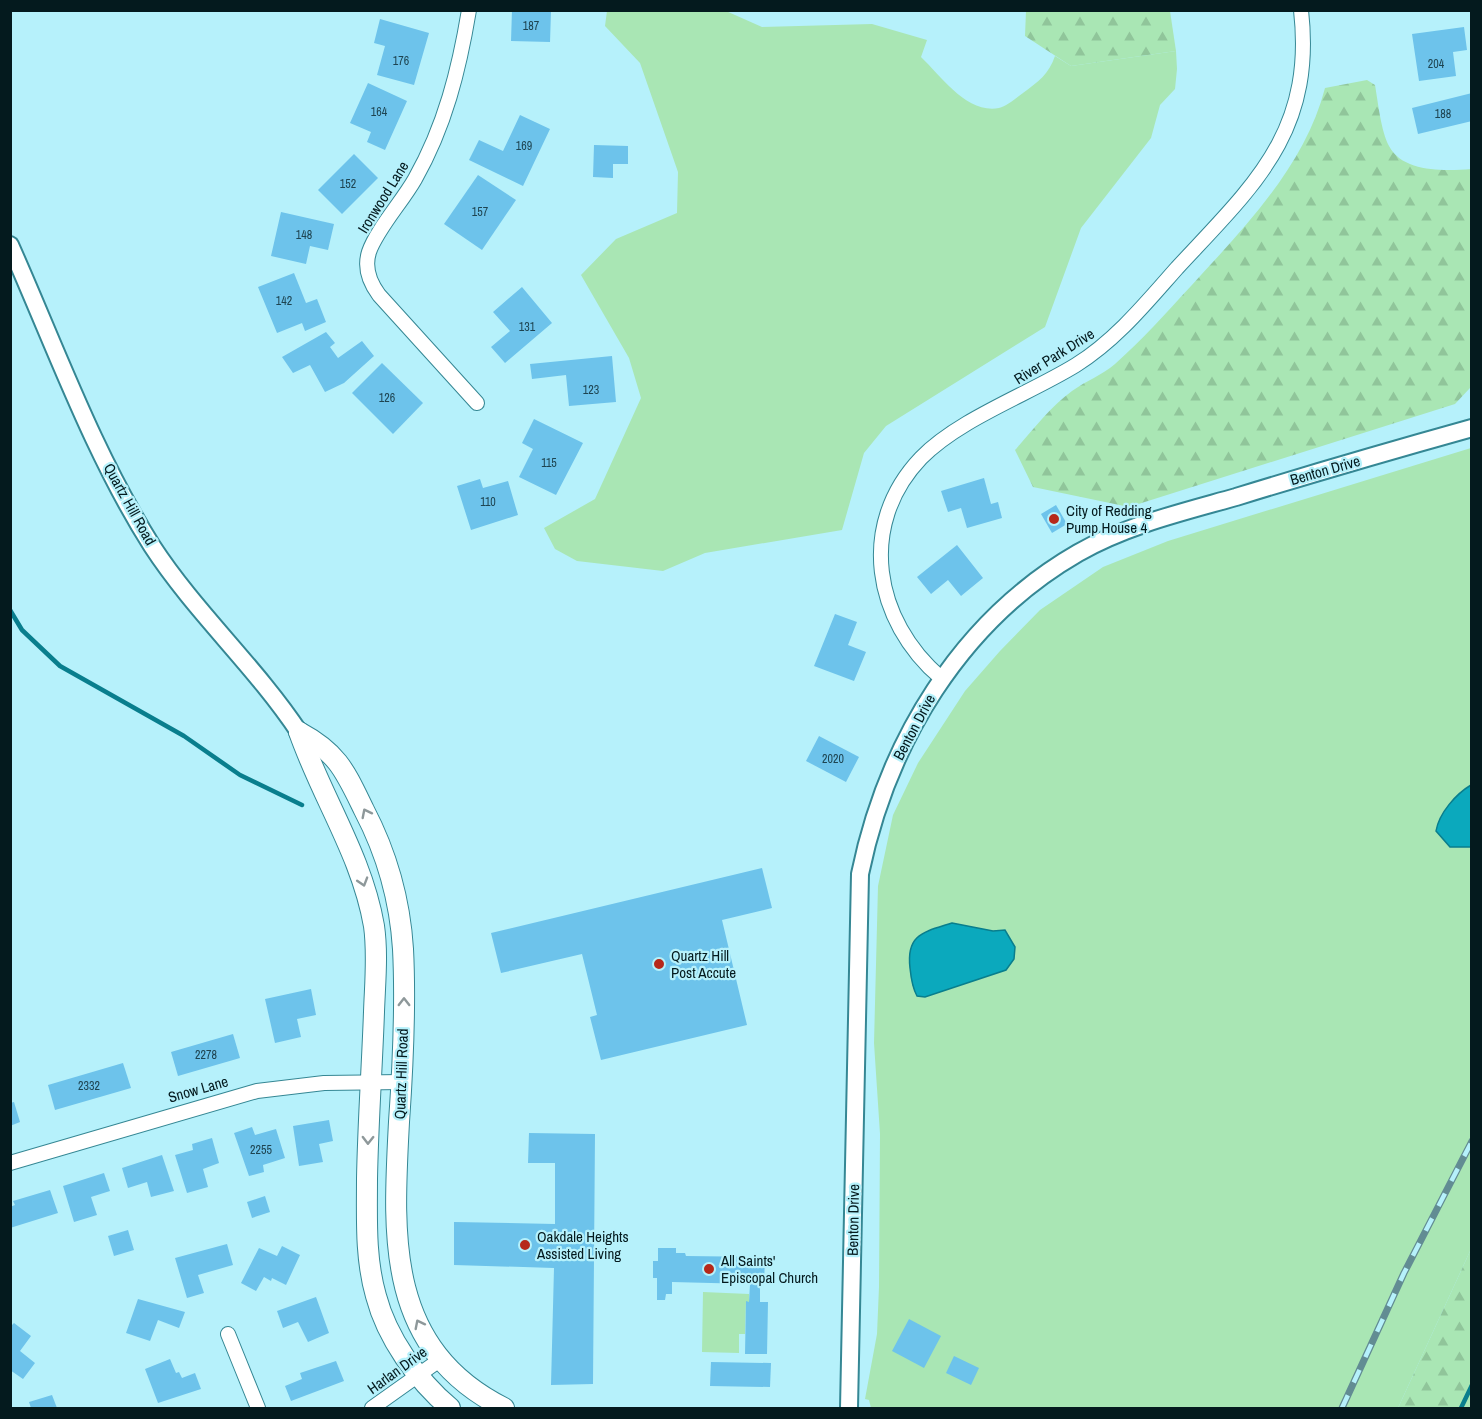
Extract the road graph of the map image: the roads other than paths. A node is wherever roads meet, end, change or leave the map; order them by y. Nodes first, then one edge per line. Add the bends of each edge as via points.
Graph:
1 (470, 10) edge
2 (1301, 10) edge
3 (10, 245) edge
4 (477, 403) dead end
5 (1472, 428) edge
6 (941, 678) junction
7 (299, 732) junction
8 (369, 1082) junction
9 (402, 1082) junction
10 (10, 1163) edge
11 (228, 1334) dead end
12 (441, 1359) junction
13 (418, 1374) junction
14 (258, 1408) edge
15 (372, 1408) edge
16 (450, 1408) edge
17 (504, 1408) edge
18 (849, 1408) edge

1 - 4 street, Ironwood Lane via 455,81 434,141 408,191 372,245 367,267 379,295
2 - 6 street, River Park Drive via 1305,52 1299,93 1283,137 1255,183 1111,339 1077,364 945,438 915,464 897,491 882,540 886,593 905,640
3 - 7 street, Quartz Hill Road via 97,442 151,543 188,596
5 - 6 street, Benton Drive via 1168,517 1100,542 1038,580 999,613
6 - 18 street, Benton Drive via 897,754 867,839 860,874
7 -> 8 main road, Quartz Hill Road via 352,851 374,927
9 -> 7 main road, Quartz Hill Road via 403,949 392,882 372,824 337,760 323,745
8 - 9 street, Snow Lane
8 - 10 street, Snow Lane via 280,1087 233,1096
8 -> 13 main road, Quartz Hill Road via 370,1271 384,1319
12 -> 9 main road, Quartz Hill Road via 411,1306 398,1257 396,1206
11 - 14 street
12 - 13 street, Harlan Drive
12 - 17 main road, Quartz Hill Road via 473,1390
13 - 15 street, Harlan Drive
13 - 16 main road, Quartz Hill Road

